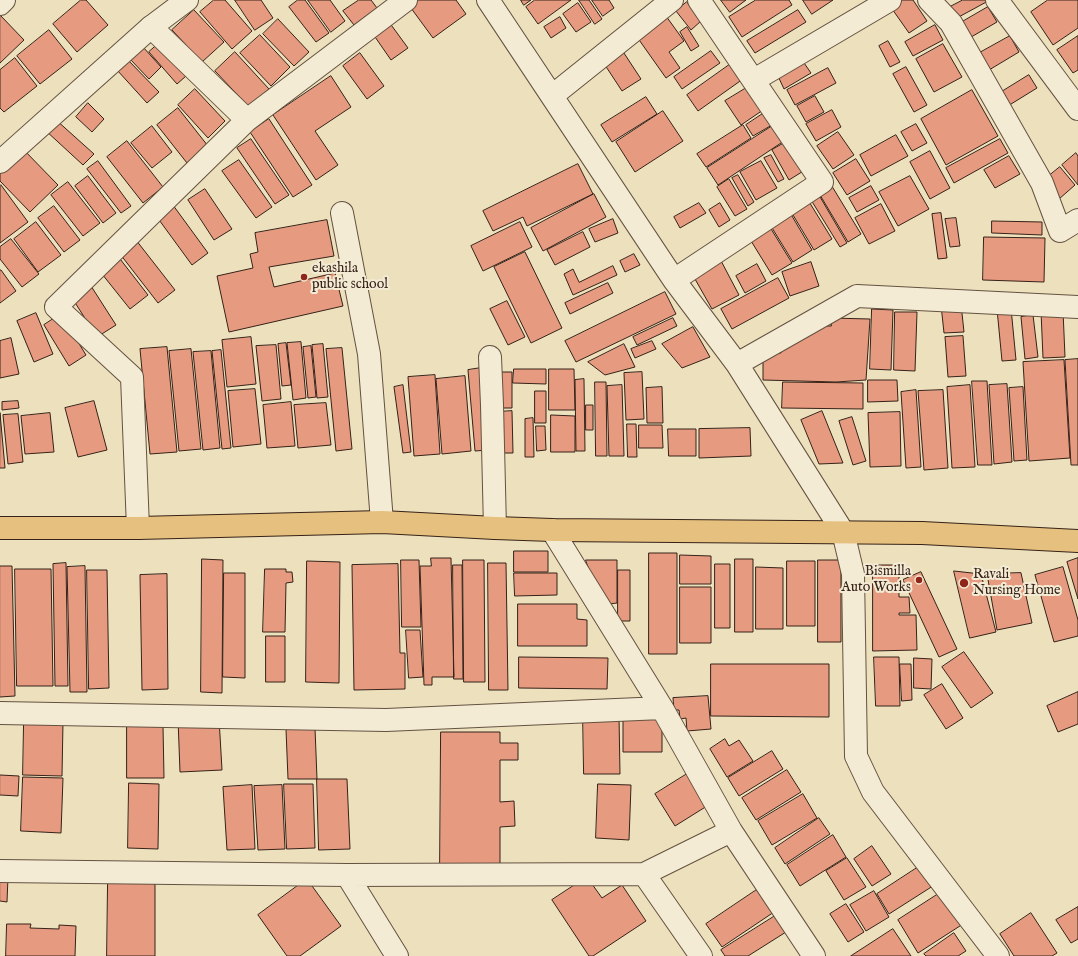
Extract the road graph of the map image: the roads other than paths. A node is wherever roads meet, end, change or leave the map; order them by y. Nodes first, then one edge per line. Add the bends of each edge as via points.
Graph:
1 (4, 0) edge
2 (187, 0) edge
3 (406, 0) edge
4 (488, 0) edge
5 (672, 0) edge
6 (700, 0) edge
7 (890, 0) edge
8 (930, 0) edge
9 (997, 0) edge
10 (0, 4) edge
11 (151, 26) junction
12 (754, 80) junction
13 (552, 96) junction
14 (1078, 109) edge
15 (247, 120) junction
16 (0, 162) edge
17 (342, 213) dead end
18 (1078, 220) edge
19 (674, 280) junction
20 (1078, 307) edge
21 (490, 357) dead end
22 (738, 364) junction
23 (382, 522) junction
24 (0, 528) edge
25 (138, 528) junction
26 (495, 528) junction
27 (552, 530) junction
28 (843, 532) junction
29 (1078, 541) edge
30 (662, 708) junction
31 (0, 713) edge
32 (731, 831) junction
33 (0, 871) edge
34 (644, 874) junction
35 (347, 875) junction
36 (397, 956) edge
37 (701, 956) edge
38 (814, 956) edge
39 (998, 956) edge

1 - 10 street
2 - 11 street
3 - 15 street
4 - 13 street
5 - 13 street
6 - 12 street
7 - 12 street
8 - 18 street via 951,24 1042,183 1060,231
9 - 14 street
11 - 15 street
11 - 16 street
12 - 19 street via 822,182
13 - 19 street
15 - 25 street via 56,307 132,377
17 - 23 street via 369,354
19 - 22 street
20 - 22 street via 857,296
21 - 26 street
22 - 28 street
23 - 25 main road
23 - 26 main road
24 - 25 main road
26 - 27 main road
27 - 28 main road
27 - 30 street
28 - 29 main road via 922,533
28 - 39 street via 853,574 856,756 873,792
30 - 31 street via 386,720
30 - 32 street
32 - 34 street
32 - 38 street
33 - 35 street
34 - 35 street
34 - 37 street
35 - 36 street

